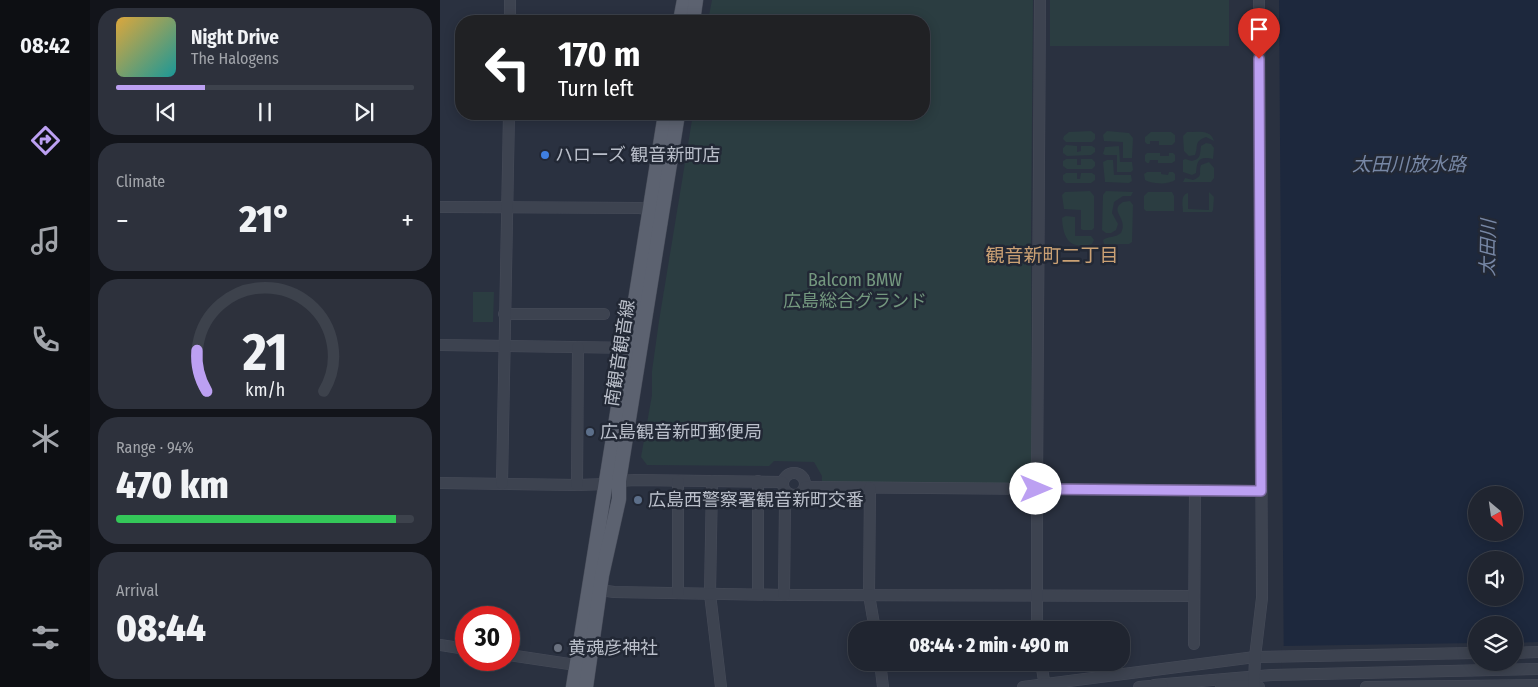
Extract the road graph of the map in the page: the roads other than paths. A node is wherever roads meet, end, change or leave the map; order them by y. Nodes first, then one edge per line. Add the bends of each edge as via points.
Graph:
1 (510, 0) edge
2 (684, 0) edge
3 (696, 0) edge
4 (1040, 0) edge
5 (1259, 0) edge
6 (510, 15) edge
7 (681, 15) edge
8 (694, 15) edge
9 (509, 120) edge
10 (664, 120) edge
11 (677, 120) edge
12 (507, 206) junction
13 (440, 207) edge
14 (656, 210) junction
15 (504, 314) junction
16 (604, 314) dead end
17 (440, 345) edge
18 (504, 346) junction
19 (578, 347) junction
20 (634, 347) junction
21 (678, 481) junction
22 (712, 481) junction
23 (758, 481) junction
24 (782, 482) junction
25 (440, 483) edge
26 (613, 483) junction
27 (502, 484) junction
28 (577, 485) junction
29 (805, 487) junction
30 (870, 488) junction
31 (1036, 489) junction
32 (1195, 490) junction
33 (1261, 491) junction
34 (788, 494) junction
35 (600, 590) junction
36 (678, 593) junction
37 (710, 594) junction
38 (758, 594) junction
39 (784, 595) junction
40 (869, 595) junction
41 (1036, 596) junction
42 (1194, 596) junction
43 (873, 621) edge
44 (1037, 621) edge
45 (1194, 644) dead end
46 (440, 645) edge
47 (455, 647) edge
48 (1538, 652) edge
49 (1468, 653) edge
50 (1523, 653) edge
51 (520, 657) edge
52 (1255, 657) junction
53 (576, 666) junction
54 (1538, 669) edge
55 (881, 671) edge
56 (1043, 671) edge
57 (1256, 684) edge
58 (1045, 685) edge
59 (1538, 685) edge
60 (573, 687) edge
61 (586, 687) edge
62 (721, 687) edge
63 (883, 687) edge
64 (1023, 687) edge
65 (1139, 687) edge
66 (1366, 687) edge

1 - 6 street
2 - 7 main road
3 - 8 main road
4 - 31 street
5 - 33 street
9 - 12 street
10 - 14 main road, 南観音観音線
11 - 14 main road, 南観音観音線
12 - 13 street
12 - 14 street
12 - 15 street
14 - 20 main road, 南観音観音線
15 - 16 street
15 - 18 street
17 - 18 street
18 - 19 street
18 - 27 street
19 - 20 street
19 - 28 street
20 - 26 main road, 南観音観音線
21 - 22 street
21 - 26 street
21 - 36 street
22 - 23 street
22 - 37 street
23 - 24 street
23 - 38 street
24 - 29 street via 787,474 796,472 804,478
24 - 34 street
25 - 27 street
26 - 28 street
26 - 35 main road, 南観音観音線 via 619,499
26 - 53 main road, 南観音観音線 via 590,574
27 - 28 street
29 - 30 street
29 - 34 street via 798,494
30 - 31 street
30 - 40 street
31 - 32 street
31 - 41 street
32 - 33 street
32 - 42 street
33 - 52 street via 1262,598
34 - 39 street via 785,502
35 - 36 street
35 - 61 main road, 南観音観音線
36 - 37 street
37 - 38 street
37 - 62 street
38 - 39 street
39 - 40 street
40 - 41 street
40 - 43 street
41 - 42 street
41 - 44 street
42 - 45 street
46 - 47 street
48 - 50 street
49 - 52 street
51 - 53 street
52 - 57 street
52 - 58 street
53 - 60 main road, 南観音観音線
54 - 57 street via 1272,675
55 - 63 street
56 - 58 street
57 - 65 street
58 - 64 street
59 - 66 street

